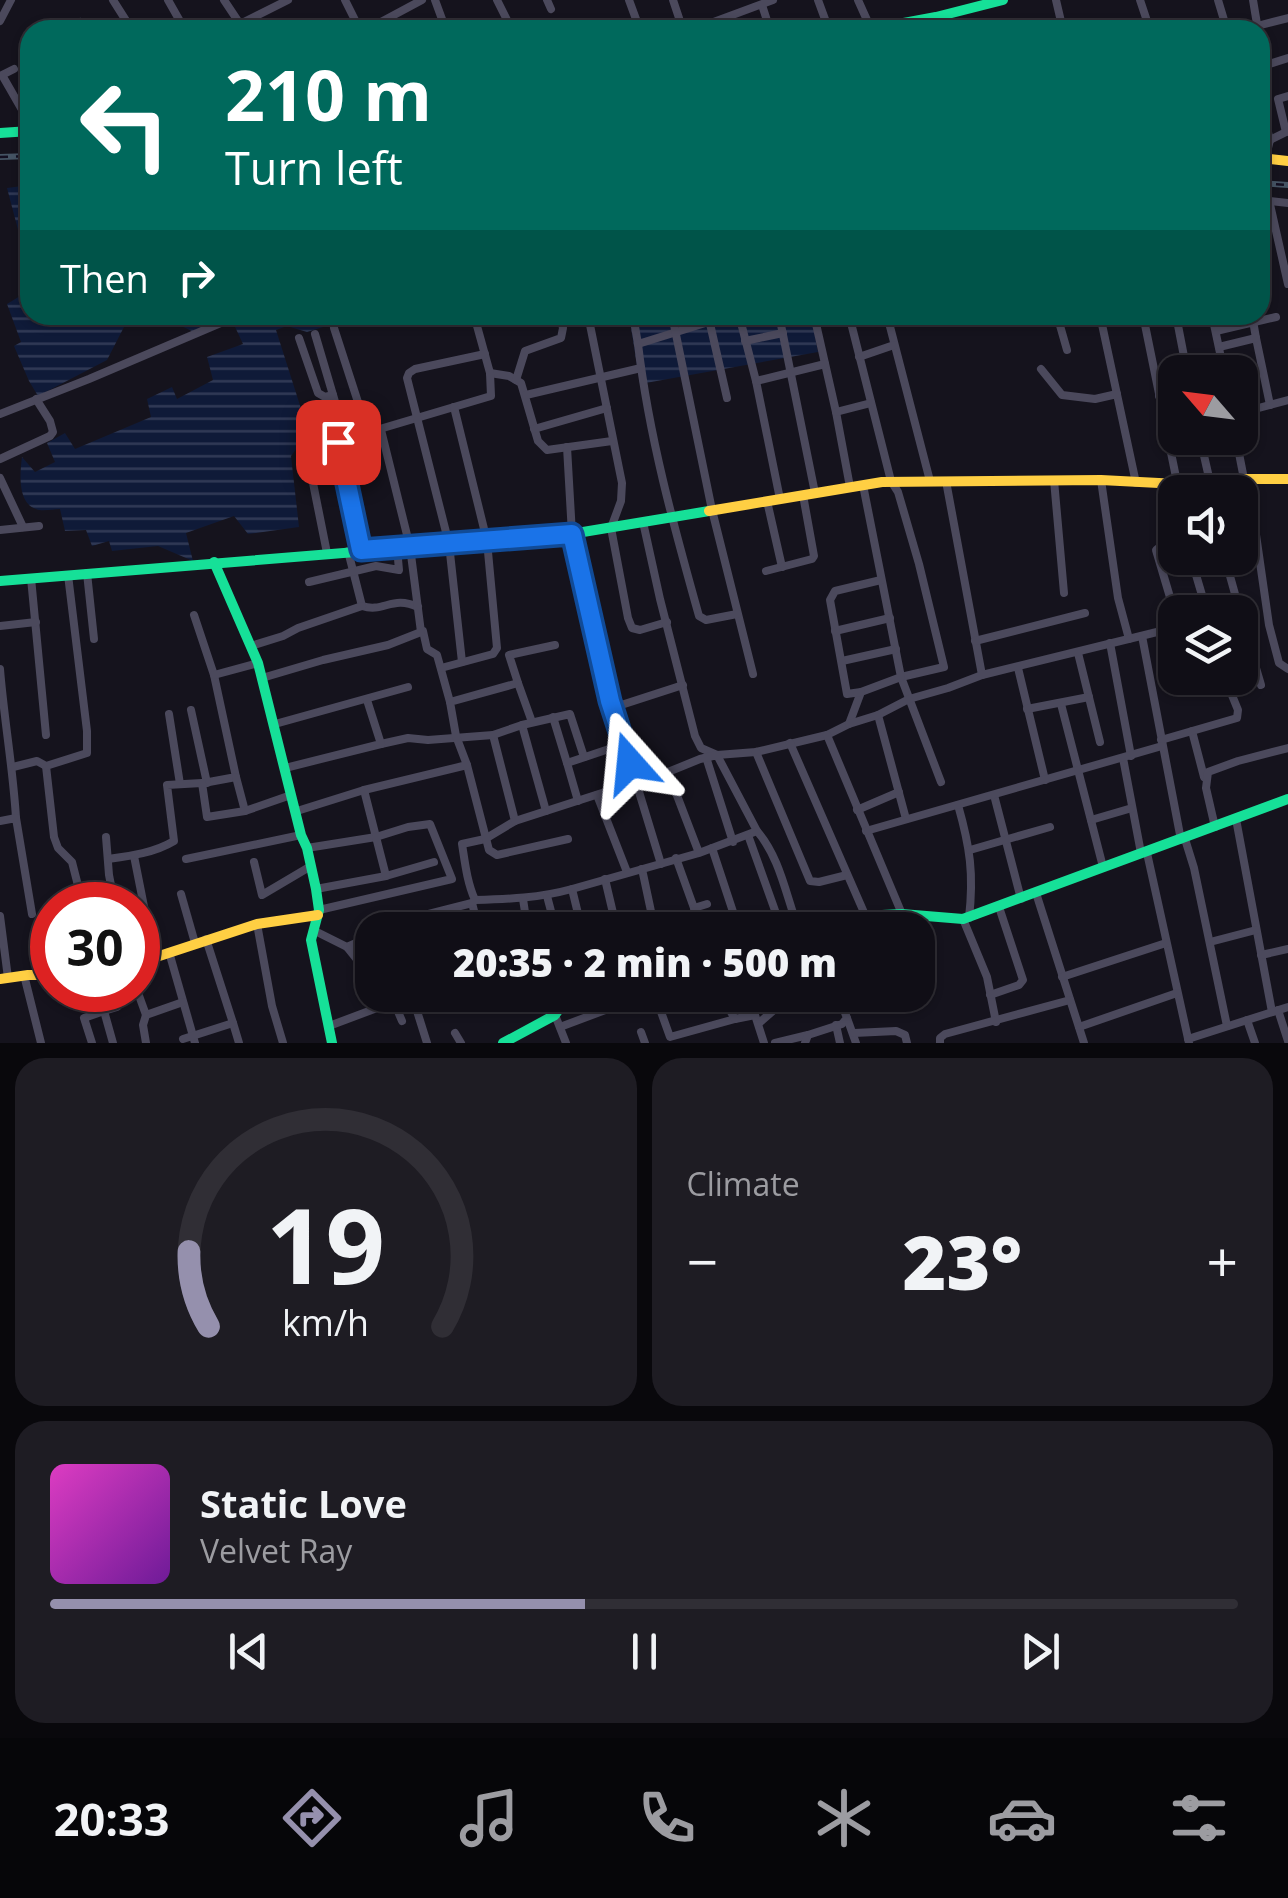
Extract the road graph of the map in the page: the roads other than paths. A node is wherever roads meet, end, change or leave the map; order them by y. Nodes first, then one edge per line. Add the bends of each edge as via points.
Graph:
1 (11, 0) edge
2 (288, 0) edge
3 (422, 0) edge
4 (774, 0) edge
5 (1003, 0) edge
6 (762, 4) junction
7 (936, 16) junction
8 (248, 20) edge
9 (383, 20) edge
10 (732, 20) edge
11 (767, 20) edge
12 (915, 20) edge
13 (937, 20) edge
14 (0, 21) edge
15 (14, 69) dead end
16 (1288, 96) edge
17 (20, 106) edge
18 (1287, 132) edge
19 (1270, 140) edge
20 (1270, 218) edge
21 (1288, 284) edge
22 (1276, 316) dead end
23 (1270, 317) edge
24 (216, 325) edge
25 (477, 325) edge
26 (562, 325) edge
27 (590, 325) edge
28 (635, 325) edge
29 (674, 325) edge
30 (693, 325) edge
31 (711, 325) edge
32 (742, 325) edge
33 (781, 325) edge
34 (816, 325) edge
35 (851, 325) edge
36 (889, 325) edge
37 (1061, 325) edge
38 (1102, 325) edge
39 (1144, 325) edge
40 (1178, 325) edge
41 (1214, 325) edge
42 (1233, 325) edge
43 (1254, 325) edge
44 (334, 328) dead end
45 (1216, 331) junction
46 (675, 333) junction
47 (783, 333) junction
48 (315, 334) dead end
49 (298, 338) dead end
50 (1256, 338) junction
51 (746, 342) junction
52 (638, 344) junction
53 (894, 345) junction
54 (1219, 347) junction
55 (1067, 350) dead end
56 (485, 354) junction
57 (1184, 355) edge
58 (1221, 355) edge
59 (859, 357) junction
60 (825, 364) junction
61 (641, 368) junction
62 (1041, 369) dead end
63 (791, 372) junction
64 (490, 373) junction
65 (600, 376) junction
66 (516, 380) junction
67 (756, 381) junction
68 (1158, 391) edge
69 (1118, 394) junction
70 (334, 395) junction
71 (526, 395) junction
72 (728, 398) dead end
73 (36, 400) junction
74 (1288, 400) edge
75 (872, 404) junction
76 (1270, 405) junction
77 (454, 407) junction
78 (607, 408) junction
79 (1258, 408) edge
80 (836, 412) junction
81 (0, 414) edge
82 (418, 418) junction
83 (534, 429) junction
84 (381, 430) junction
85 (368, 433) junction
86 (342, 440) junction
87 (612, 441) junction
88 (567, 447) junction
89 (0, 459) edge
90 (0, 478) edge
91 (1288, 478) edge
92 (1258, 479) edge
93 (1054, 480) junction
94 (1100, 480) junction
95 (930, 481) junction
96 (946, 481) junction
97 (892, 482) junction
98 (863, 484) junction
99 (1136, 484) junction
100 (1158, 486) edge
101 (850, 487) junction
102 (809, 494) junction
103 (780, 499) junction
104 (766, 502) junction
105 (712, 510) junction
106 (671, 517) junction
107 (642, 522) junction
108 (38, 526) dead end
109 (23, 527) junction
110 (611, 528) junction
111 (0, 530) edge
112 (572, 534) junction
113 (486, 541) junction
114 (449, 544) junction
115 (410, 547) junction
116 (398, 548) junction
117 (361, 550) junction
118 (348, 552) junction
119 (327, 553) junction
120 (1258, 555) edge
121 (214, 562) junction
122 (782, 567) junction
123 (399, 570) junction
124 (354, 571) junction
125 (766, 571) dead end
126 (88, 573) junction
127 (414, 573) junction
128 (68, 575) junction
129 (32, 578) junction
130 (881, 580) junction
131 (0, 581) edge
132 (309, 582) dead end
133 (1064, 593) dead end
134 (362, 606) junction
135 (418, 607) junction
136 (1085, 613) dead end
137 (738, 614) junction
138 (194, 616) dead end
139 (890, 618) junction
140 (36, 622) junction
141 (667, 622) junction
142 (0, 626) edge
143 (422, 626) junction
144 (835, 631) junction
145 (1157, 632) dead end
146 (1142, 636) junction
147 (94, 639) dead end
148 (1128, 639) junction
149 (975, 641) junction
150 (1110, 643) junction
151 (554, 644) dead end
152 (250, 646) junction
153 (896, 649) junction
154 (1078, 652) junction
155 (462, 662) junction
156 (842, 662) junction
157 (258, 663) junction
158 (944, 667) junction
159 (441, 668) junction
160 (1018, 668) junction
161 (0, 669) edge
162 (1288, 669) edge
163 (754, 674) dead end
164 (214, 675) junction
165 (982, 675) junction
166 (1258, 675) edge
167 (901, 677) junction
168 (262, 678) junction
169 (518, 683) junction
170 (682, 685) junction
171 (1261, 685) dead end
172 (408, 687) dead end
173 (948, 688) junction
174 (861, 692) junction
175 (1232, 695) edge
176 (1089, 697) junction
177 (909, 699) junction
178 (366, 700) junction
179 (450, 702) junction
180 (1061, 704) junction
181 (612, 708) junction
182 (1028, 709) junction
183 (192, 710) dead end
184 (169, 714) dead end
185 (878, 714) junction
186 (553, 717) junction
187 (532, 722) junction
188 (275, 724) junction
189 (849, 724) junction
190 (522, 725) junction
191 (1192, 732) junction
192 (46, 735) dead end
193 (493, 735) junction
194 (456, 736) junction
195 (827, 736) junction
196 (1100, 742) dead end
197 (790, 743) junction
198 (1162, 743) junction
199 (381, 744) junction
200 (624, 744) junction
201 (702, 748) junction
202 (1288, 748) edge
203 (756, 752) junction
204 (717, 755) junction
205 (584, 757) junction
206 (1127, 757) junction
207 (704, 758) junction
208 (567, 763) junction
209 (467, 765) junction
210 (46, 766) junction
211 (13, 767) junction
212 (286, 768) junction
213 (1078, 771) junction
214 (668, 772) junction
215 (236, 777) junction
216 (1044, 780) junction
217 (1205, 781) junction
218 (636, 782) junction
219 (941, 782) dead end
220 (205, 783) junction
221 (180, 784) junction
222 (364, 790) junction
223 (898, 792) junction
224 (598, 794) junction
225 (291, 795) junction
226 (994, 795) junction
227 (1288, 799) edge
228 (578, 801) junction
229 (958, 805) junction
230 (1132, 808) junction
231 (858, 810) junction
232 (245, 811) junction
233 (296, 811) junction
234 (546, 811) junction
235 (16, 818) junction
236 (906, 820) junction
237 (1091, 820) junction
238 (1236, 820) junction
239 (0, 821) edge
240 (515, 821) junction
241 (1050, 827) dead end
242 (1216, 827) junction
243 (866, 831) junction
244 (753, 833) junction
245 (790, 834) junction
246 (301, 835) junction
247 (106, 837) dead end
248 (376, 837) junction
249 (485, 839) junction
250 (568, 839) dead end
251 (1005, 840) junction
252 (1183, 840) junction
253 (733, 842) junction
254 (766, 842) junction
255 (307, 848) junction
256 (712, 848) junction
257 (970, 850) junction
258 (699, 853) junction
259 (1144, 853) junction
260 (134, 856) junction
261 (676, 858) junction
262 (108, 859) junction
263 (186, 859) dead end
264 (254, 862) dead end
265 (434, 862) dead end
266 (661, 864) junction
267 (311, 866) junction
268 (1103, 867) junction
269 (642, 868) junction
270 (627, 872) junction
271 (847, 874) junction
272 (386, 876) junction
273 (605, 879) junction
274 (77, 882) edge
275 (112, 882) edge
276 (139, 882) edge
277 (316, 889) junction
278 (572, 889) junction
279 (1036, 893) junction
280 (182, 894) dead end
281 (547, 896) junction
282 (1021, 898) junction
283 (523, 899) junction
284 (30, 902) edge
285 (473, 902) junction
286 (707, 904) dead end
287 (999, 907) junction
288 (694, 908) junction
289 (318, 912) junction
290 (435, 912) edge
291 (475, 912) edge
292 (525, 912) edge
293 (551, 912) edge
294 (578, 912) edge
295 (612, 912) edge
296 (651, 912) edge
297 (695, 912) edge
298 (733, 912) edge
299 (784, 912) edge
300 (788, 912) edge
301 (864, 912) edge
302 (901, 912) edge
303 (0, 916) edge
304 (935, 917) edge
305 (966, 919) junction
306 (257, 924) junction
307 (313, 930) junction
308 (1256, 930) junction
309 (201, 941) junction
310 (1210, 942) junction
311 (355, 943) edge
312 (1166, 944) junction
313 (347, 947) junction
314 (1288, 949) edge
315 (168, 952) junction
316 (160, 955) edge
317 (1260, 955) junction
318 (355, 958) edge
319 (24, 975) junction
320 (30, 975) edge
321 (1062, 977) junction
322 (4, 978) edge
323 (1177, 993) junction
324 (990, 995) junction
325 (1070, 1000) junction
326 (183, 1002) junction
327 (1279, 1010) edge
328 (101, 1012) edge
329 (104, 1012) edge
330 (366, 1012) edge
331 (398, 1012) edge
332 (417, 1012) edge
333 (556, 1012) edge
334 (600, 1012) edge
335 (660, 1012) edge
336 (731, 1012) edge
337 (772, 1012) edge
338 (846, 1012) edge
339 (146, 1014) joint
340 (554, 1015) junction
341 (847, 1018) junction
342 (735, 1019) junction
343 (402, 1020) dead end
344 (1247, 1020) junction
345 (996, 1022) junction
346 (760, 1023) junction
347 (232, 1024) junction
348 (329, 1026) junction
349 (836, 1026) junction
350 (1227, 1026) junction
351 (560, 1027) junction
352 (1080, 1027) junction
353 (455, 1032) dead end
354 (642, 1032) dead end
355 (854, 1032) junction
356 (874, 1032) junction
357 (190, 1039) edge
358 (807, 1039) edge
359 (671, 1040) edge
360 (1188, 1041) edge
361 (1288, 1041) edge
362 (41, 1043) edge
363 (92, 1043) edge
364 (113, 1043) edge
365 (146, 1043) edge
366 (239, 1043) edge
367 (284, 1043) edge
368 (332, 1043) edge
369 (426, 1043) edge
370 (461, 1043) edge
371 (503, 1043) edge
372 (566, 1043) edge
373 (646, 1043) edge
374 (764, 1043) edge
375 (775, 1043) edge
376 (840, 1043) edge
377 (856, 1043) edge
378 (876, 1043) edge
379 (908, 1043) edge
380 (940, 1043) edge
381 (1084, 1043) edge
382 (1255, 1043) edge

1 - 14 street
2 - 8 street
3 - 9 street
4 - 6 street
5 - 7 street
6 - 10 street
6 - 11 street
7 - 12 street
7 - 13 street
15 - 17 street via 2,75
16 - 18 street via 1278,99
18 - 19 street
20 - 21 street
22 - 23 street
24 - 73 street
25 - 56 street
26 - 66 street via 561,338 525,351
27 - 65 street
28 - 52 street
29 - 46 street
30 - 46 street
31 - 72 street
32 - 51 street
33 - 47 street
34 - 60 street
35 - 59 street
36 - 53 street
37 - 55 street
38 - 69 street
39 - 68 street
40 - 57 street
41 - 45 street
42 - 45 street
43 - 50 street
44 - 85 street
45 - 54 street
46 - 52 street
46 - 105 street
47 - 51 street
47 - 63 street
48 - 70 street
49 - 70 street via 318,393
50 - 54 street
50 - 76 street
51 - 67 street
52 - 61 street
53 - 59 street
53 - 95 street
54 - 58 street
56 - 64 street
56 - 82 street via 408,373
59 - 75 street
60 - 63 street
60 - 80 street
61 - 65 street
61 - 106 street
62 - 69 street via 1062,394
63 - 67 street
63 - 102 street
64 - 66 street
64 - 77 street via 491,396
65 - 71 street
65 - 78 street
66 - 71 street
67 - 103 street
69 - 99 street
70 - 86 street
71 - 83 street
73 - 81 street
73 - 89 street via 53,432
74 - 76 street
75 - 80 street
75 - 97 street
76 - 79 street
77 - 82 street
77 - 113 street
78 - 83 street
78 - 87 street
80 - 101 street
82 - 84 street
82 - 114 street
83 - 88 street via 547,450
84 - 85 street
84 - 115 street
85 - 86 street
86 - 117 street
86 - 119 street via 306,459
87 - 88 street
87 - 110 street via 622,494
88 - 112 street
90 - 109 street
91 - 92 street
93 - 94 street
93 - 96 street
93 - 133 street
94 - 99 street
94 - 148 street
95 - 96 street
95 - 97 street
96 - 149 street
97 - 98 street
97 - 158 street
98 - 101 street
98 - 130 street
99 - 100 street
101 - 102 street
102 - 103 street
102 - 122 street via 814,556
103 - 104 street
104 - 105 street
104 - 122 street
105 - 106 street
105 - 137 street
106 - 107 street
106 - 137 street via 698,616
107 - 110 street
107 - 141 street
108 - 109 street
109 - 111 street
110 - 112 street
110 - 141 street via 632,628
112 - 113 street
112 - 181 street
113 - 114 street
113 - 155 street via 497,648
114 - 115 street
114 - 155 street
115 - 116 street
115 - 127 street
116 - 117 street
116 - 123 street
117 - 118 street
118 - 119 street
118 - 124 street
119 - 121 street
120 - 162 street via 1278,663
121 - 126 street
121 - 152 street
122 - 125 street
123 - 124 street
123 - 127 street
124 - 132 street
124 - 134 street
126 - 128 street
126 - 147 street
127 - 135 street
128 - 129 street
128 - 210 street via 86,753
129 - 131 street
129 - 140 street
130 - 139 street
130 - 144 street via 832,594
134 - 135 street via 399,601
134 - 152 street
135 - 143 street
136 - 149 street
137 - 163 street
138 - 164 street
139 - 144 street
139 - 153 street
140 - 142 street
140 - 192 street
141 - 170 street
143 - 159 street
143 - 168 street via 416,636
144 - 156 street
145 - 146 street
146 - 148 street
146 - 198 street
148 - 150 street
149 - 165 street
150 - 154 street
150 - 206 street
151 - 169 street via 510,655
152 - 157 street
153 - 156 street
153 - 167 street
154 - 160 street
154 - 176 street
155 - 159 street
156 - 174 street via 847,694
157 - 164 street
157 - 168 street
158 - 167 street
158 - 173 street
159 - 179 street
160 - 165 street
160 - 182 street
161 - 211 street
164 - 215 street
165 - 173 street
166 - 171 street
167 - 174 street
167 - 177 street
168 - 188 street
169 - 179 street
169 - 187 street
170 - 181 street
170 - 201 street
172 - 178 street
173 - 177 street
174 - 189 street
175 - 191 street via 1237,718
176 - 180 street
176 - 196 street
177 - 185 street
177 - 219 street
178 - 188 street
178 - 199 street
179 - 194 street
180 - 182 street
180 - 213 street
181 - 200 street
182 - 216 street
183 - 220 street
184 - 221 street
185 - 189 street
185 - 223 street
186 - 187 street
186 - 205 street via 570,714
186 - 208 street
187 - 190 street
188 - 212 street
189 - 195 street
190 - 193 street
190 - 234 street
191 - 198 street
191 - 217 street
193 - 194 street
193 - 240 street
194 - 199 street
194 - 209 street
195 - 197 street
195 - 231 street
197 - 203 street
197 - 271 street
198 - 206 street
198 - 252 street
199 - 212 street
200 - 205 street
200 - 218 street
201 - 204 street
201 - 207 street
202 - 217 street via 1212,769
203 - 204 street
203 - 245 street
204 - 207 street
204 - 244 street
205 - 208 street
206 - 213 street
206 - 230 street
207 - 214 street
207 - 253 street
208 - 228 street
209 - 222 street
209 - 249 street
210 - 211 street via 37,761
210 - 274 street via 54,837
211 - 235 street
212 - 225 street
213 - 216 street
213 - 237 street
214 - 218 street
214 - 258 street
215 - 220 street
215 - 232 street
216 - 226 street
217 - 242 street
218 - 224 street
218 - 266 street
220 - 221 street
220 - 232 street via 208,817
221 - 260 street via 167,785 174,840
222 - 233 street
222 - 248 street
223 - 231 street
223 - 236 street
224 - 228 street
224 - 270 street
225 - 232 street
225 - 233 street
226 - 229 street
226 - 251 street
227 - 238 street
228 - 234 street
229 - 236 street
229 - 257 street
230 - 237 street
230 - 259 street
231 - 243 street
233 - 246 street
234 - 240 street
235 - 239 street
235 - 284 street
236 - 243 street
237 - 268 street
238 - 242 street
238 - 308 street
240 - 249 street
241 - 251 street
242 - 252 street
243 - 302 street
244 - 253 street
244 - 254 street
244 - 299 street
245 - 254 street
245 - 271 street via 810,881
246 - 255 street
246 - 263 street
247 - 262 street
248 - 255 street
248 - 272 street
248 - 289 street via 430,824 452,880
249 - 250 street via 497,855
249 - 285 street via 462,844
251 - 257 street
251 - 282 street
252 - 259 street
252 - 310 street
253 - 256 street
254 - 300 street
255 - 267 street
256 - 258 street
256 - 298 street
257 - 305 street
258 - 261 street
259 - 268 street
259 - 312 street
260 - 262 street
260 - 276 street
261 - 266 street
261 - 288 street
262 - 275 street
264 - 267 street via 262,895
265 - 272 street
266 - 269 street
267 - 277 street
268 - 279 street
269 - 270 street
269 - 296 street
270 - 273 street
271 - 301 street
272 - 277 street
273 - 278 street
273 - 295 street
277 - 289 street
278 - 281 street
278 - 294 street
279 - 282 street
279 - 321 street
280 - 309 street
281 - 283 street
281 - 293 street
282 - 287 street
283 - 285 street
283 - 292 street
285 - 290 street
285 - 291 street
286 - 288 street
287 - 305 street
287 - 324 street via 1022,980
288 - 297 street
289 - 306 street
289 - 307 street
303 - 322 street
304 - 305 street
305 - 324 street
306 - 309 street
306 - 367 street
307 - 313 street
307 - 348 street
308 - 310 street
308 - 317 street
309 - 315 street
309 - 347 street
310 - 350 street
311 - 313 street
312 - 321 street
312 - 323 street
313 - 318 street
314 - 317 street
315 - 316 street
315 - 326 street
317 - 327 street
319 - 320 street
319 - 322 street
319 - 362 street
321 - 325 street
323 - 352 street
323 - 360 street
324 - 345 street
325 - 345 street
325 - 352 street
326 - 339 street
326 - 357 street
327 - 344 street
327 - 361 street
328 - 363 street via 84,1018
329 - 364 street
330 - 348 street
331 - 343 street
332 - 369 street
333 - 340 street
334 - 351 street
335 - 359 street
336 - 342 street
337 - 346 street
338 - 341 street
339 - 365 street
340 - 351 street
340 - 371 street
341 - 349 street
341 - 355 street
342 - 346 street via 755,1015
342 - 359 street
344 - 350 street
344 - 382 street
345 - 380 street via 944,1034
346 - 374 street
347 - 357 street
347 - 366 street
348 - 368 street
349 - 358 street
349 - 376 street
350 - 360 street
351 - 372 street
352 - 381 street
353 - 370 street
354 - 373 street
355 - 356 street
355 - 377 street
356 - 378 street
356 - 379 street via 902,1032
358 - 375 street

